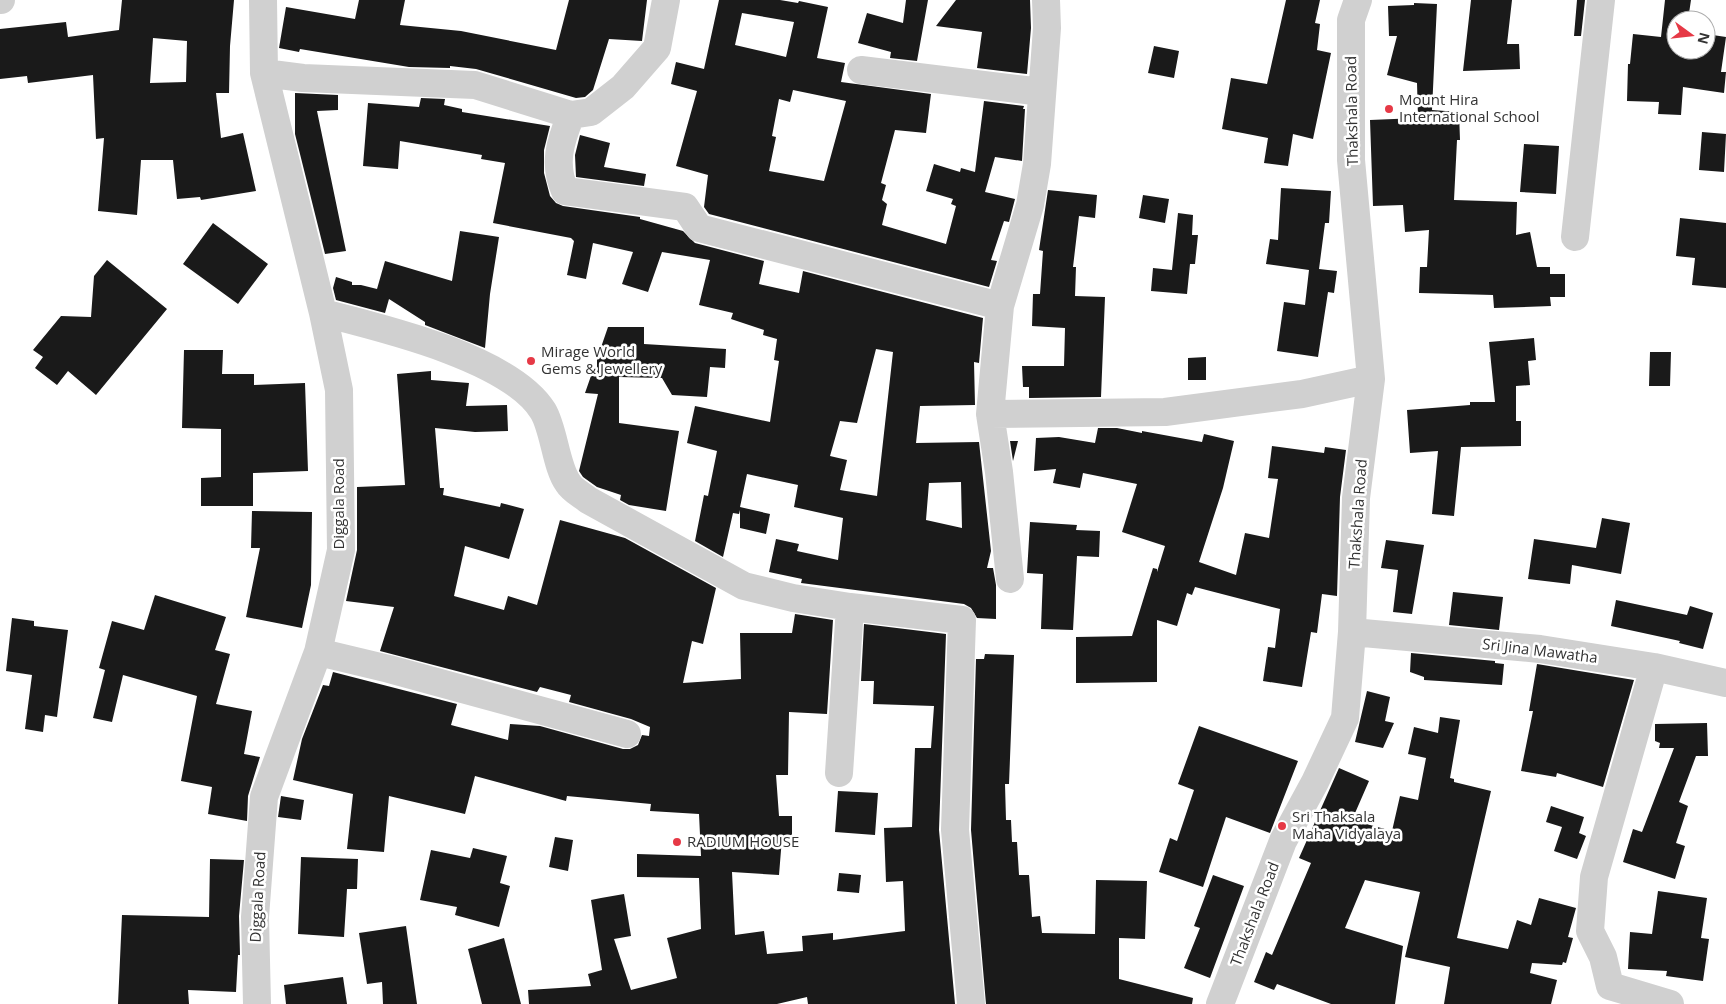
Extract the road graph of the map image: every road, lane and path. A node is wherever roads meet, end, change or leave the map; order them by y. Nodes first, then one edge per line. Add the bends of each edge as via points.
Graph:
1 (263, 0) edge
2 (666, 0) edge
3 (1046, 0) edge
4 (1358, 0) edge
5 (1601, 0) edge
6 (861, 70) dead end
7 (264, 73) junction
8 (1042, 92) junction
9 (571, 115) junction
10 (1575, 237) dead end
11 (1000, 306) junction
12 (323, 313) junction
13 (1371, 379) junction
14 (990, 414) junction
15 (1010, 579) dead end
16 (850, 607) junction
17 (1352, 632) junction
18 (318, 652) junction
19 (1654, 667) junction
20 (1726, 683) edge
21 (627, 734) dead end
22 (839, 773) dead end
23 (1608, 995) edge
24 (257, 1004) edge
25 (970, 1004) edge
26 (1220, 1004) edge
27 (1670, 1004) edge

1 - 7 street, Diggala Road
2 - 9 street via 657,48 617,92 591,112
3 - 8 street
4 - 13 street, Thakshala Road via 1351,20 1351,160
5 - 10 street
6 - 8 street
7 - 9 street via 303,78 475,85
7 - 12 street, Diggala Road
8 - 11 street via 1037,164 1030,205
9 - 11 street via 562,139 558,176 565,191 685,208 699,228
11 - 14 street
12 - 16 street via 481,362 520,387 543,411 568,484 588,500 744,586
12 - 18 street, Diggala Road via 339,390 341,550
13 - 14 street via 1302,394 1166,412
13 - 17 street, Thakshala Road via 1356,498
14 - 15 street
16 - 22 street
16 - 25 street via 962,620 955,830
17 - 19 street, Sri Jina Mawatha via 1540,649
17 - 26 street, Thakshala Road via 1345,718 1283,841
18 - 21 street
18 - 24 street, Diggala Road via 264,797 255,917
19 - 20 street, Sri Jina Mawatha
19 - 23 street via 1594,877 1590,931 1603,958
23 - 27 street

